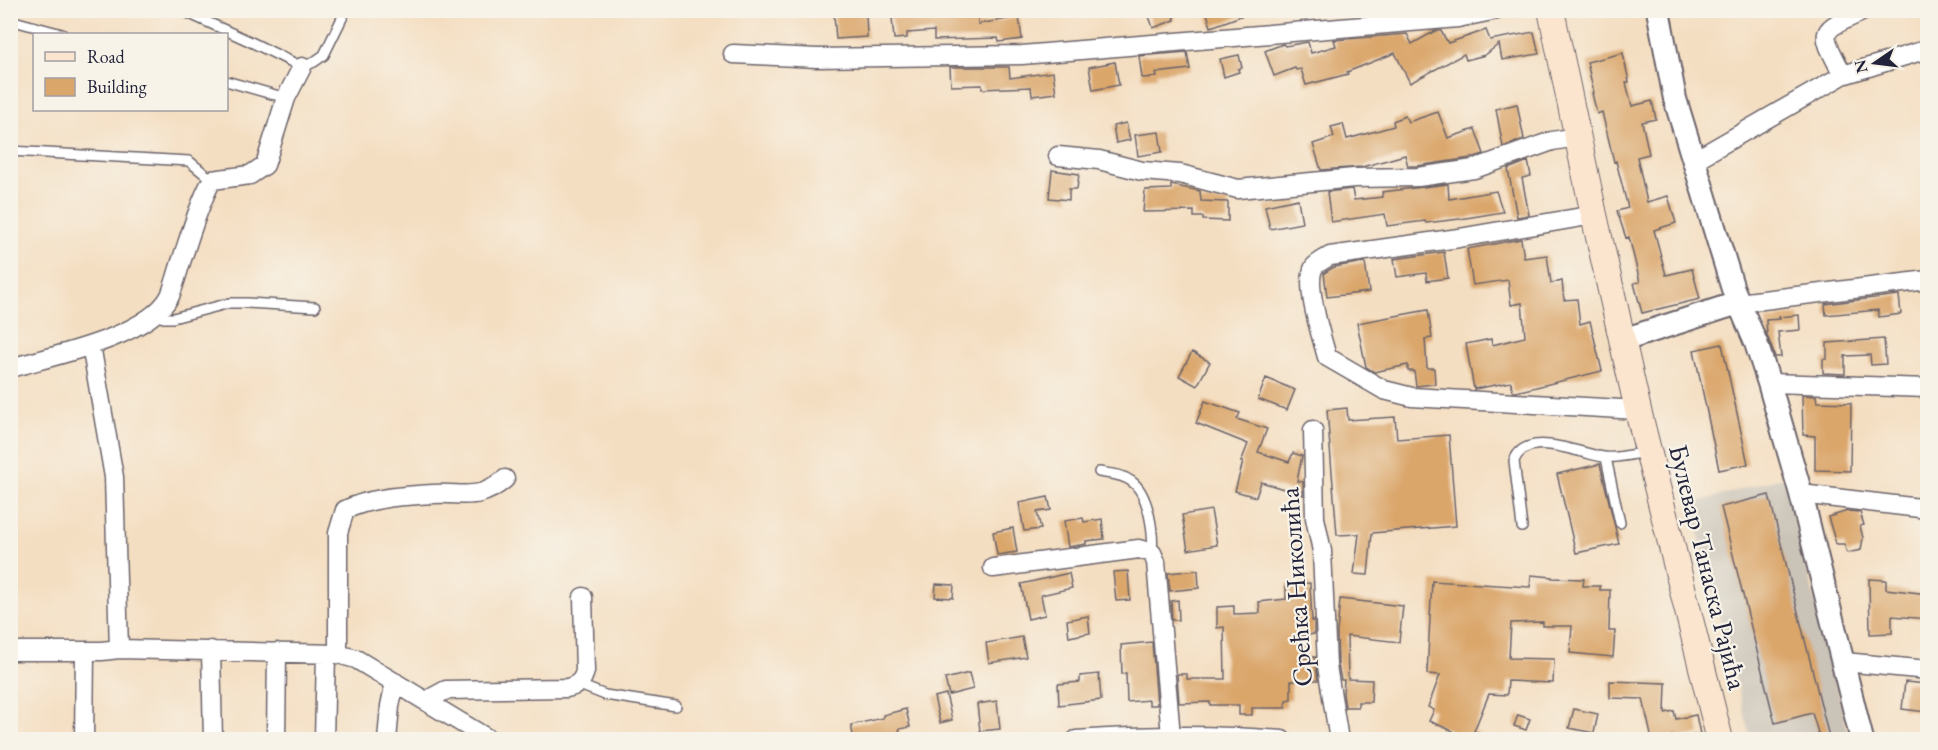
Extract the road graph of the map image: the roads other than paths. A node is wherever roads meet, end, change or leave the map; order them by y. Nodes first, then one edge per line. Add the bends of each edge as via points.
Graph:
1 (181, 10) edge
2 (346, 10) edge
3 (1497, 10) edge
4 (1551, 10) edge
5 (1658, 10) edge
6 (1866, 10) edge
7 (1457, 14) edge
8 (10, 20) edge
9 (58, 33) edge
10 (1928, 48) edge
11 (734, 54) dead end
12 (302, 67) junction
13 (1843, 75) junction
14 (228, 82) edge
15 (286, 98) junction
16 (1577, 136) junction
17 (10, 151) edge
18 (1058, 156) dead end
19 (1693, 161) junction
20 (212, 180) junction
21 (1594, 215) junction
22 (1928, 280) edge
23 (1738, 303) junction
24 (315, 307) dead end
25 (155, 315) junction
26 (1623, 340) junction
27 (92, 345) junction
28 (10, 368) edge
29 (1769, 383) junction
30 (1928, 388) edge
31 (1638, 410) junction
32 (1313, 430) dead end
33 (1649, 452) junction
34 (1606, 458) junction
35 (1099, 472) dead end
36 (505, 479) dead end
37 (1801, 494) junction
38 (1928, 508) edge
39 (1620, 523) dead end
40 (1522, 527) dead end
41 (1152, 553) junction
42 (993, 568) dead end
43 (583, 597) dead end
44 (119, 648) junction
45 (211, 650) junction
46 (10, 651) edge
47 (85, 651) junction
48 (277, 652) junction
49 (332, 654) junction
50 (1844, 662) junction
51 (1928, 670) edge
52 (395, 682) junction
53 (578, 684) junction
54 (428, 702) junction
55 (676, 706) dead end
56 (1171, 736) junction
57 (84, 740) edge
58 (213, 740) edge
59 (276, 740) edge
60 (324, 740) edge
61 (387, 740) edge
62 (490, 740) edge
63 (1076, 740) edge
64 (1282, 740) edge
65 (1339, 740) edge
66 (1720, 740) edge
67 (1862, 740) edge

1 - 12 lane
2 - 12 lane via 324,55
3 - 7 street
4 - 16 main road, Булевар Танаска Рајића
5 - 19 street via 1675,99
6 - 13 street via 1832,25 1827,33 1826,41
7 - 11 street via 1022,55 817,58
8 - 9 lane
10 - 13 street
12 - 15 street
13 - 19 street
14 - 15 lane
15 - 20 street via 265,165 250,175
16 - 18 street via 1474,169 1418,177 1354,178 1238,189 1180,174
16 - 21 main road, Булевар Танаска Рајића
17 - 20 lane via 189,161
19 - 23 street
20 - 25 street via 170,296
21 - 26 main road, Булевар Танаска Рајића
21 - 31 street via 1330,256 1315,266 1313,306 1327,357 1384,390 1412,398
22 - 23 street
23 - 26 street
23 - 29 street
24 - 25 lane via 230,303 173,318
25 - 27 street
26 - 31 main road, Булевар Танаска Рајића
27 - 28 street
27 - 44 street via 114,477
29 - 30 street
29 - 37 street
31 - 33 main road, Булевар Танаска Рајића
32 - 65 street, Срећка Николића via 1315,518 1322,552 1328,666
33 - 34 lane
33 - 66 main road, Булевар Танаска Рајића
34 - 39 lane
34 - 40 lane via 1542,443 1520,451 1514,461
35 - 41 lane via 1124,476 1138,487 1149,517
36 - 49 street via 492,490 474,495 435,494 360,502 345,510 338,533
37 - 38 street
37 - 50 street
41 - 42 street via 1139,549
41 - 56 street via 1156,562
43 - 53 street via 585,671
44 - 45 street
44 - 47 street
45 - 48 street
45 - 58 street
46 - 47 street
47 - 57 street
48 - 49 street
48 - 59 street
49 - 52 street via 356,659
49 - 60 street
50 - 51 street
50 - 67 street
52 - 54 street
52 - 61 street
53 - 54 street via 567,688 446,690
53 - 55 lane via 605,695
54 - 62 street
56 - 63 street
56 - 64 street

